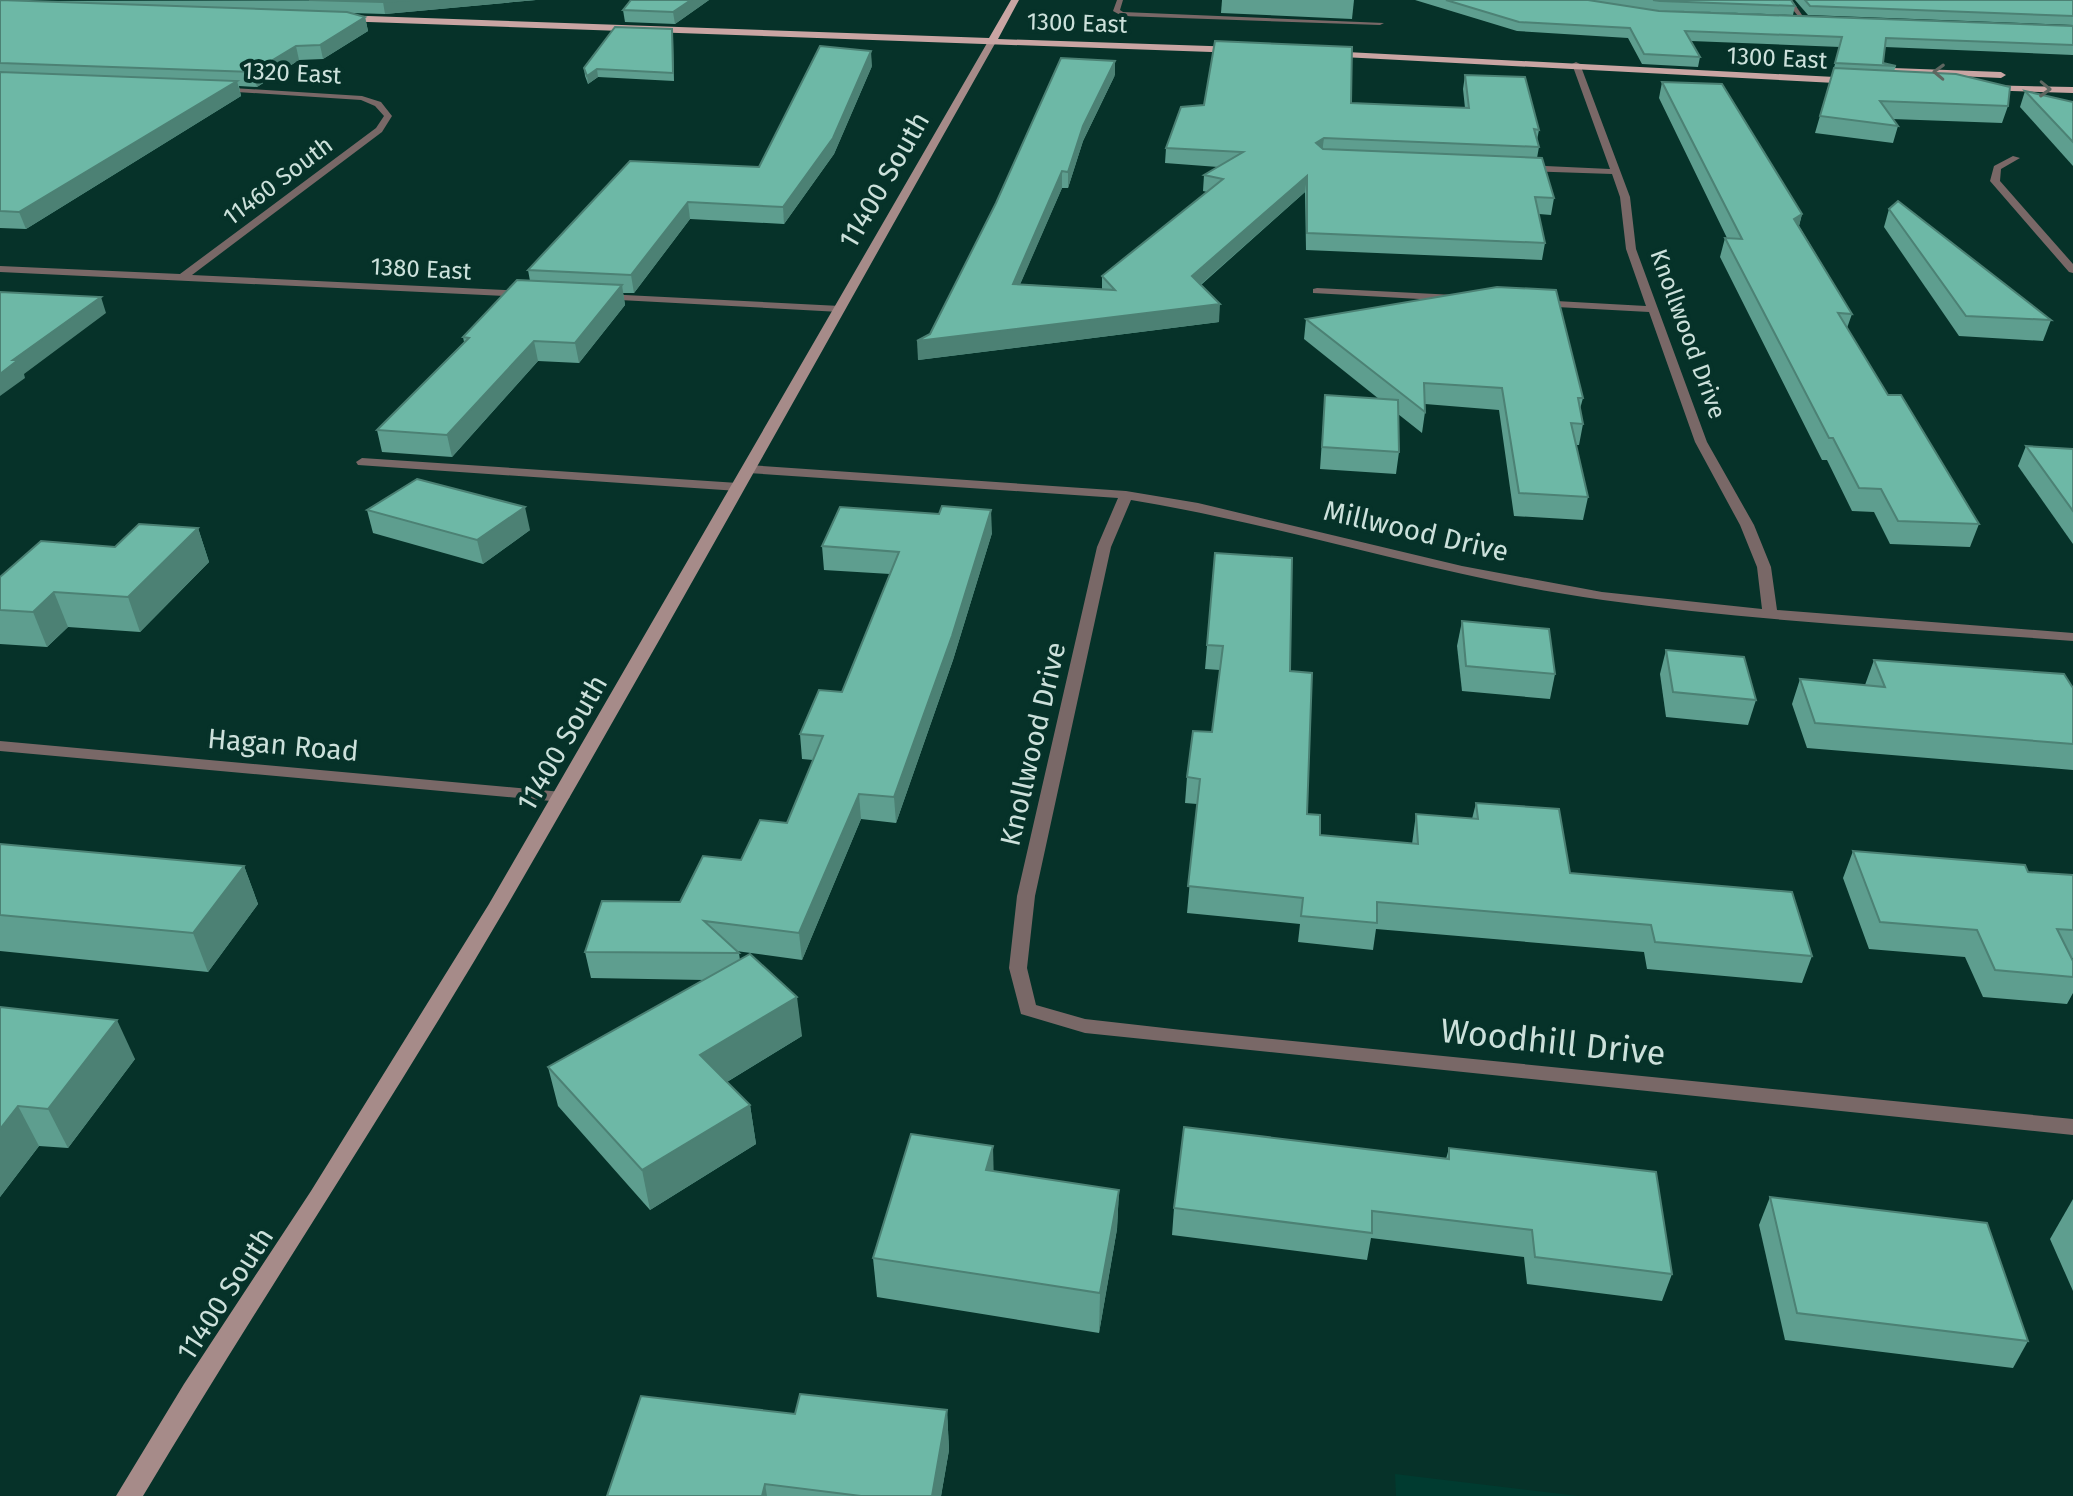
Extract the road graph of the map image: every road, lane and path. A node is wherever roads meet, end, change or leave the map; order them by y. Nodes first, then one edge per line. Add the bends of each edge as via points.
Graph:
1 (1015, 0) edge
2 (1120, 0) edge
3 (1788, 0) edge
4 (334, 18) edge
5 (1789, 20) edge
6 (1804, 20) junction
7 (1820, 21) edge
8 (1380, 23) dead end
9 (993, 40) junction
10 (1243, 50) edge
11 (1322, 53) edge
12 (1576, 64) junction
13 (1839, 68) edge
14 (1854, 69) edge
15 (2011, 75) dead end
16 (1872, 82) edge
17 (1965, 86) edge
18 (203, 89) edge
19 (2073, 90) edge
20 (385, 110) joint
21 (2016, 158) dead end
22 (1509, 168) edge
23 (1617, 172) junction
24 (0, 269) edge
25 (2073, 270) edge
26 (183, 277) junction
27 (1317, 291) dead end
28 (535, 294) edge
29 (596, 297) edge
30 (1474, 300) edge
31 (1521, 302) edge
32 (840, 309) junction
33 (1652, 309) junction
34 (362, 462) dead end
35 (748, 469) junction
36 (738, 487) junction
37 (1126, 495) junction
38 (1770, 614) junction
39 (2073, 637) edge
40 (0, 746) edge
41 (562, 797) junction
42 (1028, 1009) joint
43 (2073, 1127) edge
44 (129, 1496) edge

1 - 9 main road, 11400 South
2 - 8 street via 1116,11 1122,14
3 - 6 street
4 - 9 main road, 1300 East
5 - 6 street
6 - 7 street
9 - 10 main road, 1300 East
9 - 32 main road, 11400 South
11 - 12 main road, 1300 East
12 - 13 main road, 1300 East
12 - 16 main road, 1300 East
12 - 23 street, Knollwood Drive
15 -> 14 main road, 1300 East
17 -> 19 main road
18 - 20 street, 1320 East via 340,95
20 - 26 street, 11460 South via 388,116 379,130
21 - 25 street via 1997,168 1995,181
22 - 23 street
23 - 33 street, Knollwood Drive via 1631,249
24 - 26 street, 1380 East
26 - 28 street, 1380 East
27 - 30 street
29 - 32 street
31 - 33 street
32 - 35 main road, 11400 South
33 - 38 street, Knollwood Drive via 1701,442 1764,567
34 - 36 street
35 - 36 main road, 11400 South
35 - 37 street, Millwood Drive
36 - 41 main road, 11400 South
37 - 38 street, Millwood Drive via 1533,585
37 - 42 street, Knollwood Drive via 1104,547 1026,896 1018,968
38 - 39 street, Millwood Drive
40 - 41 street, Hagan Road
41 - 44 main road, 11400 South via 418,1038
42 - 43 street, Woodhill Drive via 1085,1026

